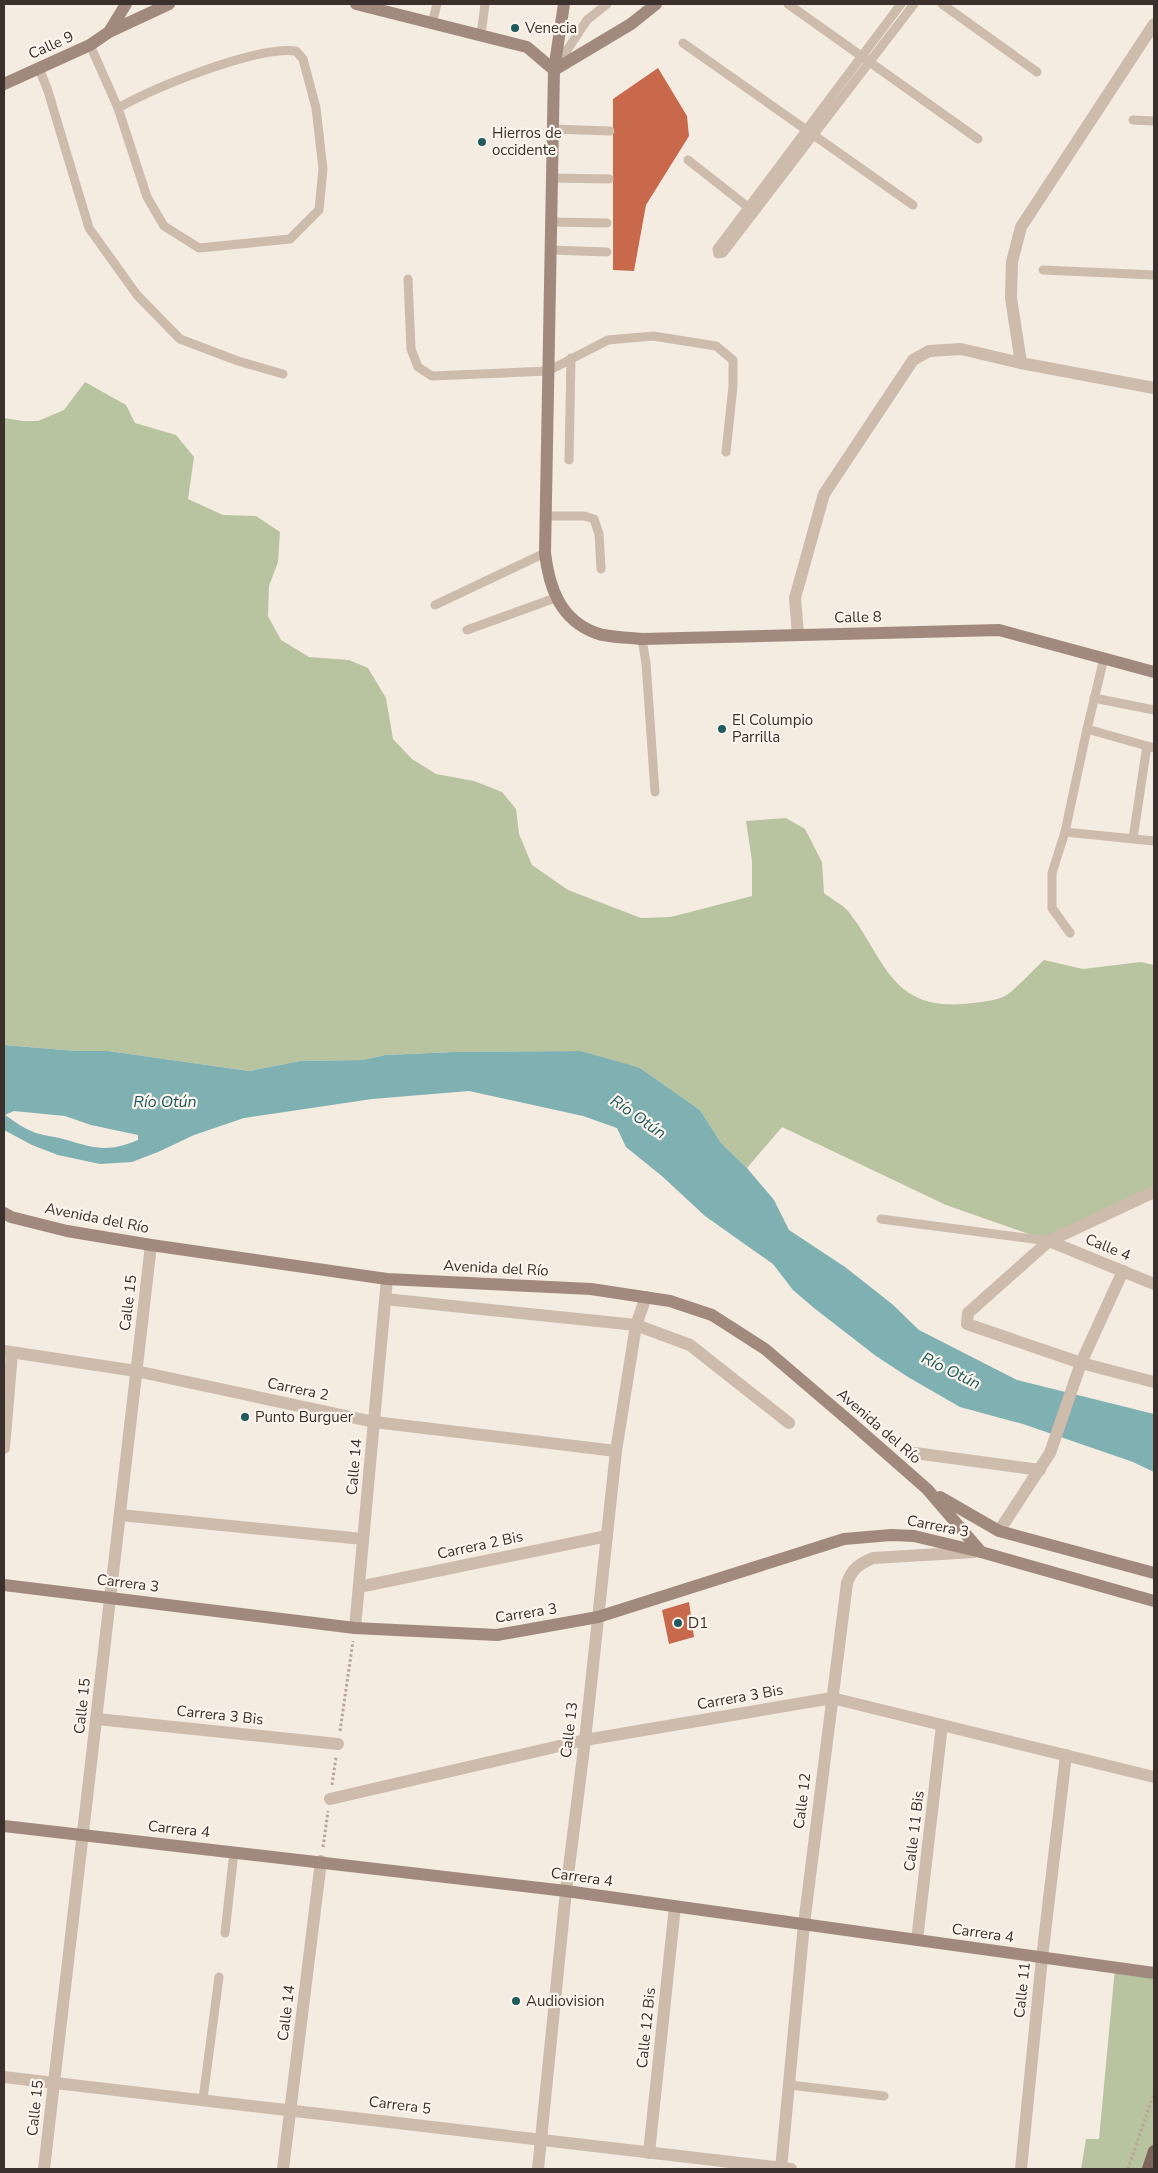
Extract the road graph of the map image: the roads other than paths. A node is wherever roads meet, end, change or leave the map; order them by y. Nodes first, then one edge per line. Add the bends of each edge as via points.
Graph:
1 (126, 4) edge
2 (169, 4) edge
3 (356, 4) edge
4 (437, 4) edge
5 (485, 4) edge
6 (564, 4) edge
7 (607, 4) edge
8 (656, 4) edge
9 (788, 4) edge
10 (900, 4) edge
11 (914, 4) edge
12 (942, 4) edge
13 (432, 23) junction
14 (1154, 24) edge
15 (109, 32) junction
16 (481, 35) junction
17 (683, 43) dead end
18 (90, 45) junction
19 (865, 59) junction
20 (39, 68) junction
21 (554, 70) junction
22 (1037, 72) dead end
23 (4, 84) edge
24 (118, 108) junction
25 (1133, 120) dead end
26 (1154, 120) edge
27 (553, 130) junction
28 (610, 131) dead end
29 (810, 132) junction
30 (978, 139) dead end
31 (688, 160) dead end
32 (552, 178) junction
33 (609, 179) dead end
34 (913, 205) dead end
35 (748, 207) junction
36 (551, 222) junction
37 (608, 223) dead end
38 (551, 250) junction
39 (607, 252) dead end
40 (1043, 270) dead end
41 (1154, 275) edge
42 (408, 279) dead end
43 (571, 358) junction
44 (1021, 363) junction
45 (548, 371) junction
46 (283, 374) dead end
47 (1154, 388) edge
48 (726, 452) dead end
49 (569, 460) dead end
50 (545, 516) junction
51 (544, 553) junction
52 (601, 569) dead end
53 (555, 598) junction
54 (435, 605) dead end
55 (466, 630) dead end
56 (798, 635) junction
57 (642, 639) junction
58 (1104, 658) junction
59 (1154, 672) edge
60 (1094, 698) junction
61 (1154, 710) edge
62 (1087, 729) junction
63 (1150, 747) edge
64 (655, 792) dead end
65 (1065, 832) junction
66 (1133, 838) junction
67 (1154, 841) edge
68 (1070, 933) dead end
69 (1154, 1192) edge
70 (4, 1213) edge
71 (881, 1219) dead end
72 (1049, 1241) junction
73 (151, 1245) junction
74 (1123, 1271) junction
75 (387, 1279) junction
76 (1154, 1284) edge
77 (646, 1298) junction
78 (385, 1300) junction
79 (636, 1324) junction
80 (8, 1352) edge
81 (1080, 1363) junction
82 (136, 1371) junction
83 (1154, 1382) edge
84 (374, 1422) junction
85 (789, 1423) dead end
86 (4, 1448) edge
87 (616, 1451) junction
88 (915, 1453) dead end
89 (1040, 1470) junction
90 (927, 1490) junction
91 (120, 1515) junction
92 (999, 1531) junction
93 (607, 1536) junction
94 (363, 1539) junction
95 (982, 1552) junction
96 (1154, 1573) edge
97 (4, 1585) edge
98 (359, 1587) junction
99 (111, 1597) junction
100 (1154, 1601) edge
101 (598, 1617) junction
102 (355, 1628) junction
103 (832, 1698) junction
104 (98, 1719) junction
105 (942, 1725) junction
106 (585, 1740) junction
107 (338, 1744) dead end
108 (1066, 1756) junction
109 (1154, 1777) edge
110 (330, 1799) dead end
111 (4, 1826) edge
112 (83, 1835) junction
113 (234, 1852) junction
114 (321, 1861) junction
115 (566, 1891) junction
116 (675, 1906) junction
117 (804, 1924) junction
118 (224, 1932) dead end
119 (917, 1940) junction
120 (1042, 1958) junction
121 (1154, 1973) edge
122 (219, 1978) dead end
123 (4, 2077) edge
124 (54, 2082) junction
125 (790, 2085) junction
126 (884, 2096) dead end
127 (203, 2099) junction
128 (291, 2109) junction
129 (541, 2138) junction
130 (1154, 2151) edge
131 (649, 2153) junction
132 (44, 2169) edge
133 (283, 2169) edge
134 (538, 2169) edge
135 (784, 2169) edge
136 (1020, 2169) edge
137 (1148, 2169) edge

1 - 15 main road, Calle 9
2 - 15 main road, Calle 9
3 - 13 main road
4 - 13 lane
5 - 16 lane
6 - 21 main road, Calle 8
7 - 21 lane via 587,20
8 - 21 main road via 631,24
9 - 19 lane
10 - 19 lane
11 - 19 lane
12 - 22 lane
13 - 16 main road
14 - 44 street via 1021,227 1012,262 1011,298
15 - 18 main road, Calle 9
16 - 21 main road via 527,47
17 - 29 lane
18 - 20 main road, Calle 9
18 - 24 lane
19 - 29 lane
19 - 30 lane
20 - 23 main road, Calle 9
20 - 46 lane via 89,228 137,295 180,339
21 - 27 main road, Calle 8
24 - 24 lane via 142,95 214,67 287,50 296,51 302,59 316,108 323,169 319,210 290,239 199,248 164,226 148,197
25 - 26 lane
27 - 28 lane
27 - 32 main road, Calle 8
29 - 34 lane
29 - 35 lane
29 - 35 lane via 723,253 718,254 717,249
31 - 35 lane
32 - 33 lane
32 - 36 main road, Calle 8
36 - 37 lane
36 - 38 main road, Calle 8
38 - 39 lane
38 - 45 main road, Calle 8
40 - 41 lane
42 - 45 lane via 410,350 418,367 432,376
43 - 45 lane
43 - 48 lane via 608,340 652,336 716,346 733,360
43 - 49 lane
44 - 47 street
44 - 56 street via 961,349 929,351 913,360 824,494 795,598
45 - 50 main road, Calle 8
50 - 51 main road, Calle 8
50 - 52 lane via 594,519 599,534
51 - 53 main road, Calle 8
51 - 54 lane
53 - 55 lane
53 - 57 main road, Calle 8 via 578,624 597,634
56 - 57 main road, Calle 8
56 - 58 main road, Calle 8 via 999,630
57 - 64 lane
58 - 59 main road, Calle 8
58 - 60 lane
60 - 61 lane
60 - 62 lane
62 - 63 lane
62 - 65 lane
63 - 66 lane
65 - 66 lane
65 - 68 lane via 1052,873 1052,908
66 - 67 lane
69 - 72 street
70 - 73 main road, Avenida del Río via 67,1231
71 - 72 lane
72 - 74 street, Calle 4
72 - 81 street via 968,1313 967,1324
73 - 75 main road, Avenida del Río
73 - 82 street, Calle 15
74 - 76 street, Calle 4
74 - 81 street
75 - 77 main road, Avenida del Río via 591,1288
75 - 78 street, Calle 14
77 - 79 street, Calle 13
77 - 90 main road, Avenida del Río via 712,1315 748,1337
78 - 79 street
78 - 84 street, Calle 14
79 - 85 street via 690,1345
79 - 87 street, Calle 13
80 - 82 street, Carrera 2
80 - 86 street
81 - 83 street
81 - 89 street via 1050,1453
82 - 84 street, Carrera 2
82 - 91 street, Calle 15
84 - 87 street, Carrera 2
84 - 94 street, Calle 14
87 - 93 street, Calle 13
88 - 89 street
89 - 92 street
90 - 92 main road
90 - 95 main road
91 - 94 street
91 - 99 street, Calle 15
92 - 96 main road
93 - 98 street, Carrera 2 Bis
93 - 101 street, Calle 13
94 - 98 street, Calle 14
95 - 100 main road, Carrera 3
95 - 101 main road, Carrera 3 via 914,1536 844,1539
95 - 103 street, Calle 12 via 873,1558 858,1564 847,1583
97 - 99 main road, Carrera 3
98 - 102 street, Calle 14
99 - 102 main road, Carrera 3
99 - 104 street, Calle 15
101 - 102 main road, Carrera 3 via 497,1635
101 - 106 street, Calle 13
103 - 105 street, Carrera 3 Bis
103 - 106 street, Carrera 3 Bis
103 - 117 street, Calle 12
104 - 107 street, Carrera 3 Bis
104 - 112 street, Calle 15
105 - 108 street, Carrera 3 Bis
105 - 119 street, Calle 11 Bis
106 - 110 street, Carrera 3 Bis
106 - 115 street, Calle 13
108 - 109 street, Carrera 3 Bis
108 - 120 street, Calle 11
111 - 112 main road, Carrera 4
112 - 113 main road, Carrera 4
112 - 124 street, Calle 15
113 - 114 main road, Carrera 4
113 - 118 lane
114 - 115 main road, Carrera 4
114 - 128 street, Calle 14
115 - 116 main road, Carrera 4
115 - 129 street, Calle 13
116 - 117 main road, Carrera 4
116 - 131 street, Calle 12 Bis
117 - 119 main road, Carrera 4
117 - 125 street, Calle 12
119 - 120 main road, Carrera 4
120 - 121 main road, Carrera 4
120 - 136 street, Calle 11
122 - 127 lane
123 - 124 street, Carrera 5
124 - 127 street, Carrera 5
124 - 132 street, Calle 15
125 - 126 lane
125 - 135 street, Calle 12
127 - 128 street, Carrera 5
128 - 129 street, Carrera 5
128 - 133 street, Calle 14
129 - 131 street, Carrera 5
129 - 134 street, Calle 13
130 - 137 main road
131 - 135 street, Carrera 5

